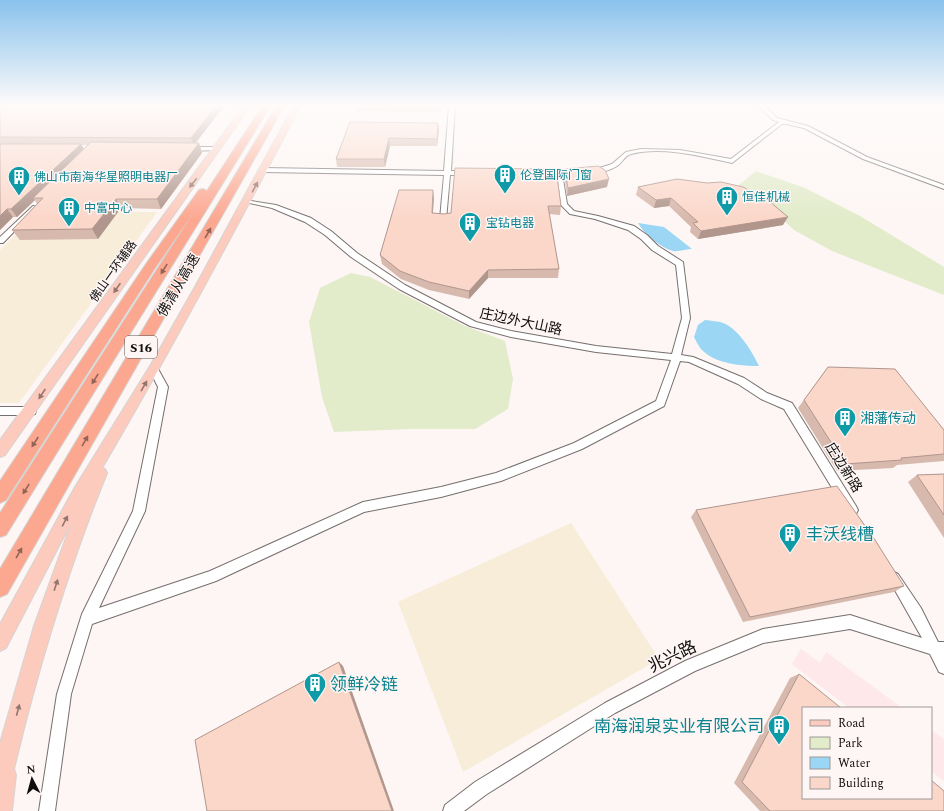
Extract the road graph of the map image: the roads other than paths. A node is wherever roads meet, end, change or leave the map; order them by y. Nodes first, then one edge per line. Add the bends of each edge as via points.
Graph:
1 (221, 143) edge
2 (229, 143) edge
3 (260, 143) edge
4 (279, 143) edge
5 (284, 143) edge
6 (449, 143) edge
7 (755, 143) edge
8 (836, 143) edge
9 (243, 145) joint
10 (179, 149) edge
11 (217, 149) junction
12 (273, 154) junction
13 (205, 168) junction
14 (263, 170) junction
15 (582, 172) edge
16 (447, 173) junction
17 (479, 173) edge
18 (559, 173) dead end
19 (944, 187) edge
20 (247, 201) junction
21 (39, 203) edge
22 (444, 219) edge
23 (0, 242) edge
24 (676, 358) junction
25 (154, 369) junction
26 (788, 406) joint
27 (0, 411) edge
28 (31, 411) junction
29 (124, 419) junction
30 (0, 452) edge
31 (0, 495) edge
32 (860, 522) edge
33 (0, 529) edge
34 (888, 567) edge
35 (0, 587) edge
36 (87, 619) junction
37 (0, 642) edge
38 (939, 649) edge
39 (944, 667) edge
40 (9, 747) junction
41 (0, 783) edge
42 (1, 811) edge
43 (47, 811) edge
44 (451, 811) edge

1 - 11 main road, 佛山一环辅路
2 - 13 main road
35 -> 3 highway, 佛清从高速 / S16
4 - 12 main road
5 - 12 main road
6 - 16 street
7 - 15 street via 732,161 681,151 651,151 626,153 614,165 596,172
8 - 19 street via 865,158
9 -> 31 highway via 198,197
9 -> 33 highway, 佛清从高速 / S16
10 - 11 street
11 - 13 main road, 佛山一环辅路
12 - 14 main road
13 -> 28 main road, 佛山一环辅路 via 161,225
14 - 16 street
20 -> 14 main road
16 - 17 street
16 - 22 street
18 - 24 street via 564,205 572,213 596,217 631,228 680,264 686,318
20 - 24 street, 庄边外大山路 via 274,206 308,220 402,287 472,324 511,334 596,349
20 - 25 main road
21 - 23 street
24 - 26 street, 庄边外大山路 via 690,359 741,381 764,396
24 - 36 street via 660,403 578,446 497,478 363,507 212,577
29 -> 25 main road
25 - 36 street via 163,387 140,511
26 - 32 street, 庄边新路
27 - 28 street
28 - 30 main road, 佛山一环辅路
37 -> 29 main road via 80,492
40 -> 29 main road via 18,708 56,584 87,503
34 - 38 street
36 - 43 street via 64,694
38 - 39 street
38 - 44 street, 兆兴路 via 850,622 763,636 690,666 610,708 481,788
40 - 41 main road
40 - 42 main road

